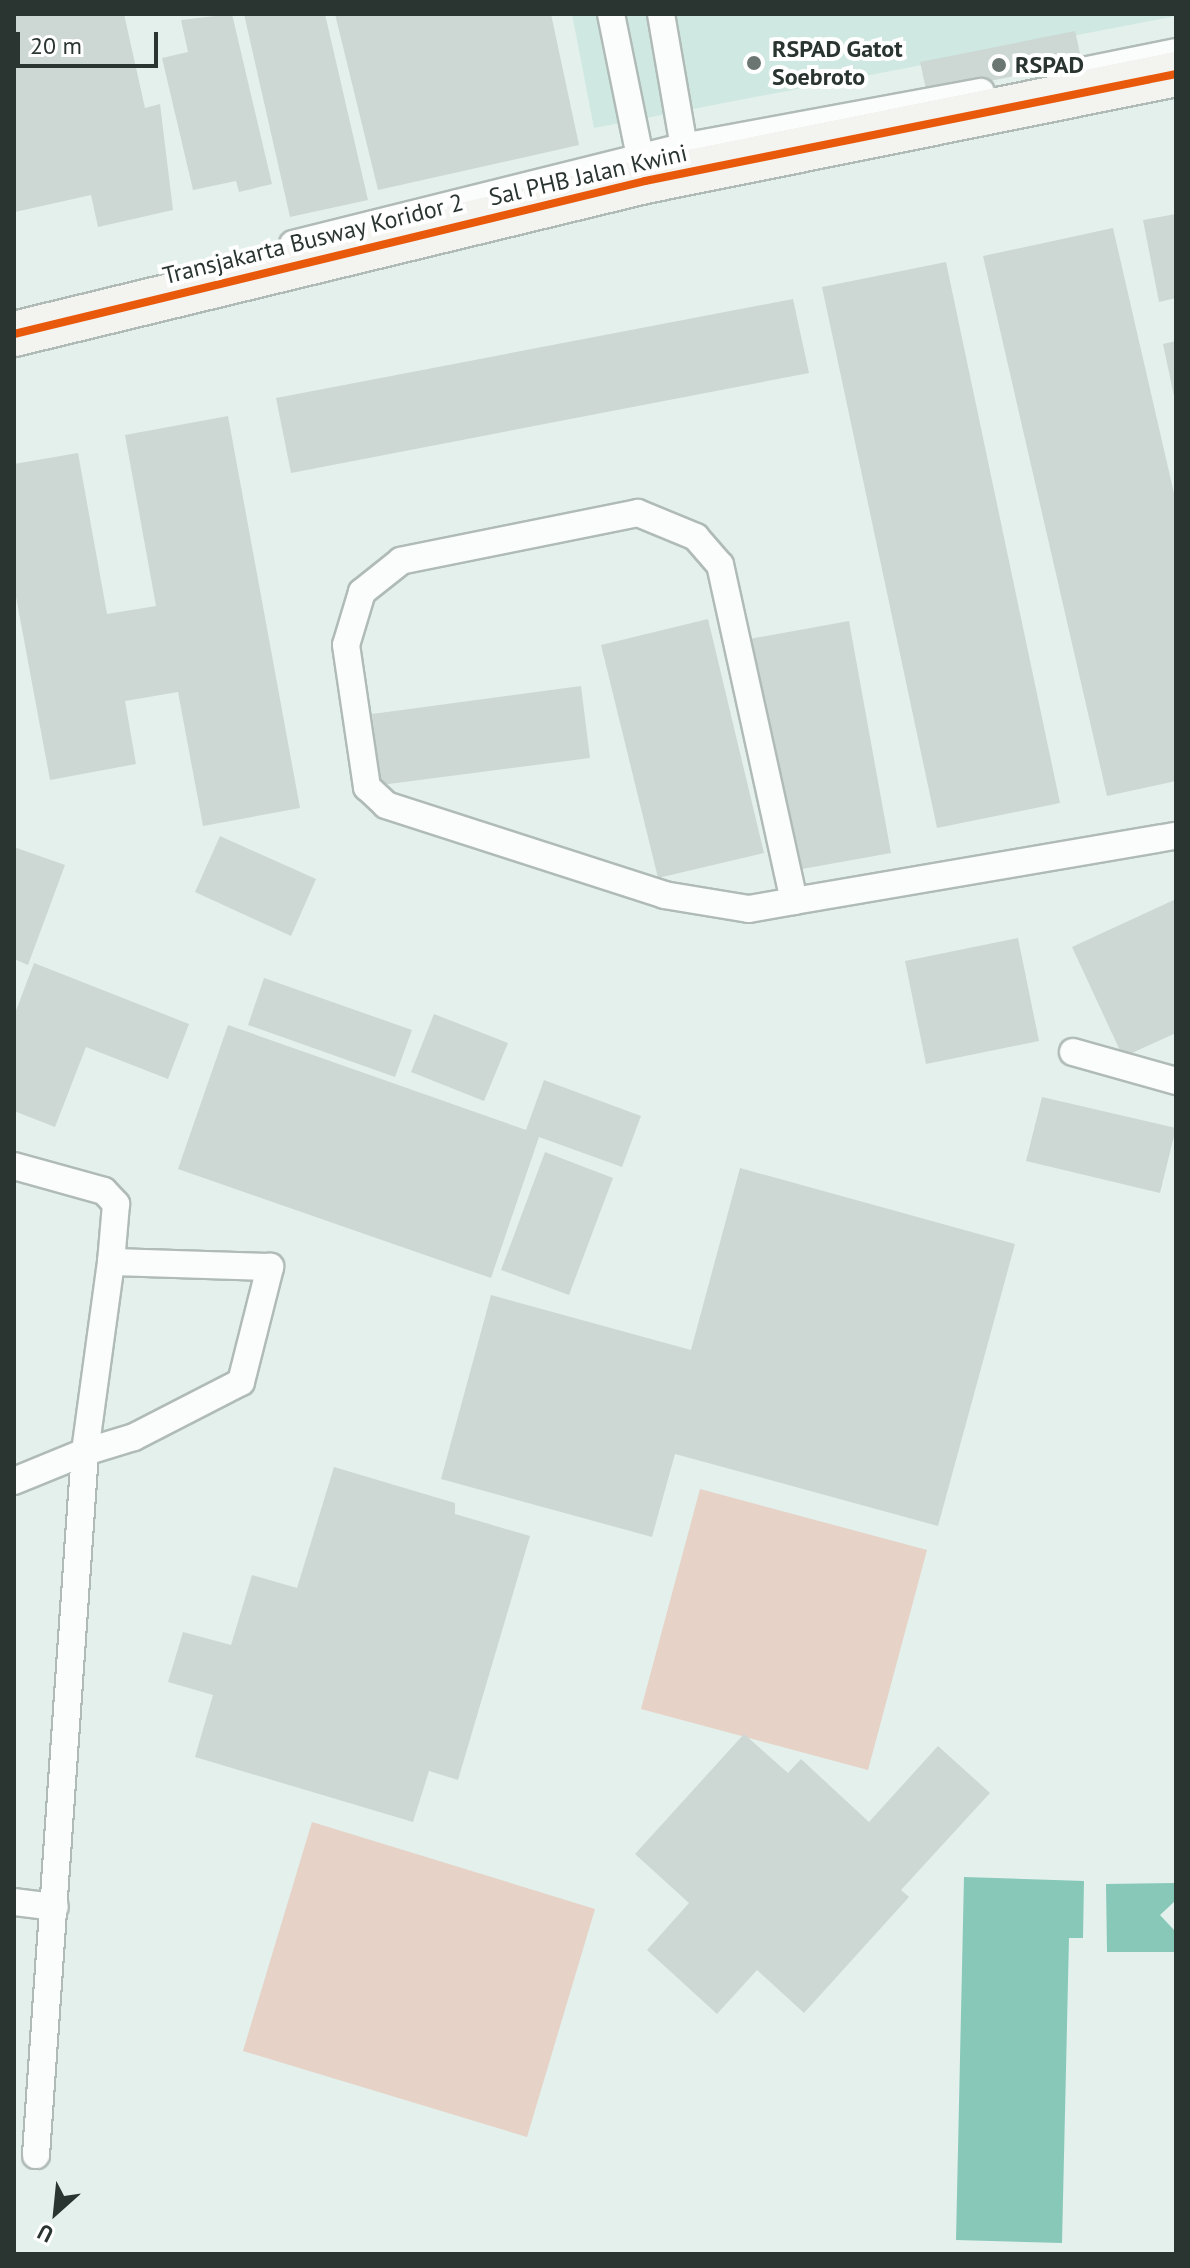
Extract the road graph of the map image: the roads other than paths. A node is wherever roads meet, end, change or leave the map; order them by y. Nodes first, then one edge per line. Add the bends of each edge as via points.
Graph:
1 (611, 14) edge
2 (661, 14) edge
3 (1176, 52) edge
4 (1176, 74) edge
5 (686, 160) junction
6 (642, 169) junction
7 (14, 314) edge
8 (14, 334) edge
9 (1176, 836) edge
10 (794, 901) junction
11 (1073, 1052) dead end
12 (1176, 1081) edge
13 (14, 1166) edge
14 (111, 1262) junction
15 (85, 1452) junction
16 (14, 1481) edge
17 (14, 1902) edge
18 (55, 1907) junction
19 (36, 2155) dead end

1 - 6 lane
2 - 5 lane
3 - 5 lane
4 - 5 street, Sal PHB Jalan Kwini
5 - 6 street, Sal PHB Jalan Kwini
6 - 7 lane, Transjakarta Busway Koridor 2
6 - 8 street, Sal PHB Jalan Kwini
9 - 10 lane
10 - 10 lane via 749,909 664,895 386,805 367,787 346,645 362,592 401,561 638,513 696,537 720,565
11 - 12 lane
13 - 14 lane via 104,1191 116,1204
14 - 15 lane
14 - 15 lane via 262,1263 273,1274 241,1382 134,1437
15 - 16 lane
15 - 18 lane
17 - 18 lane
18 - 19 lane

